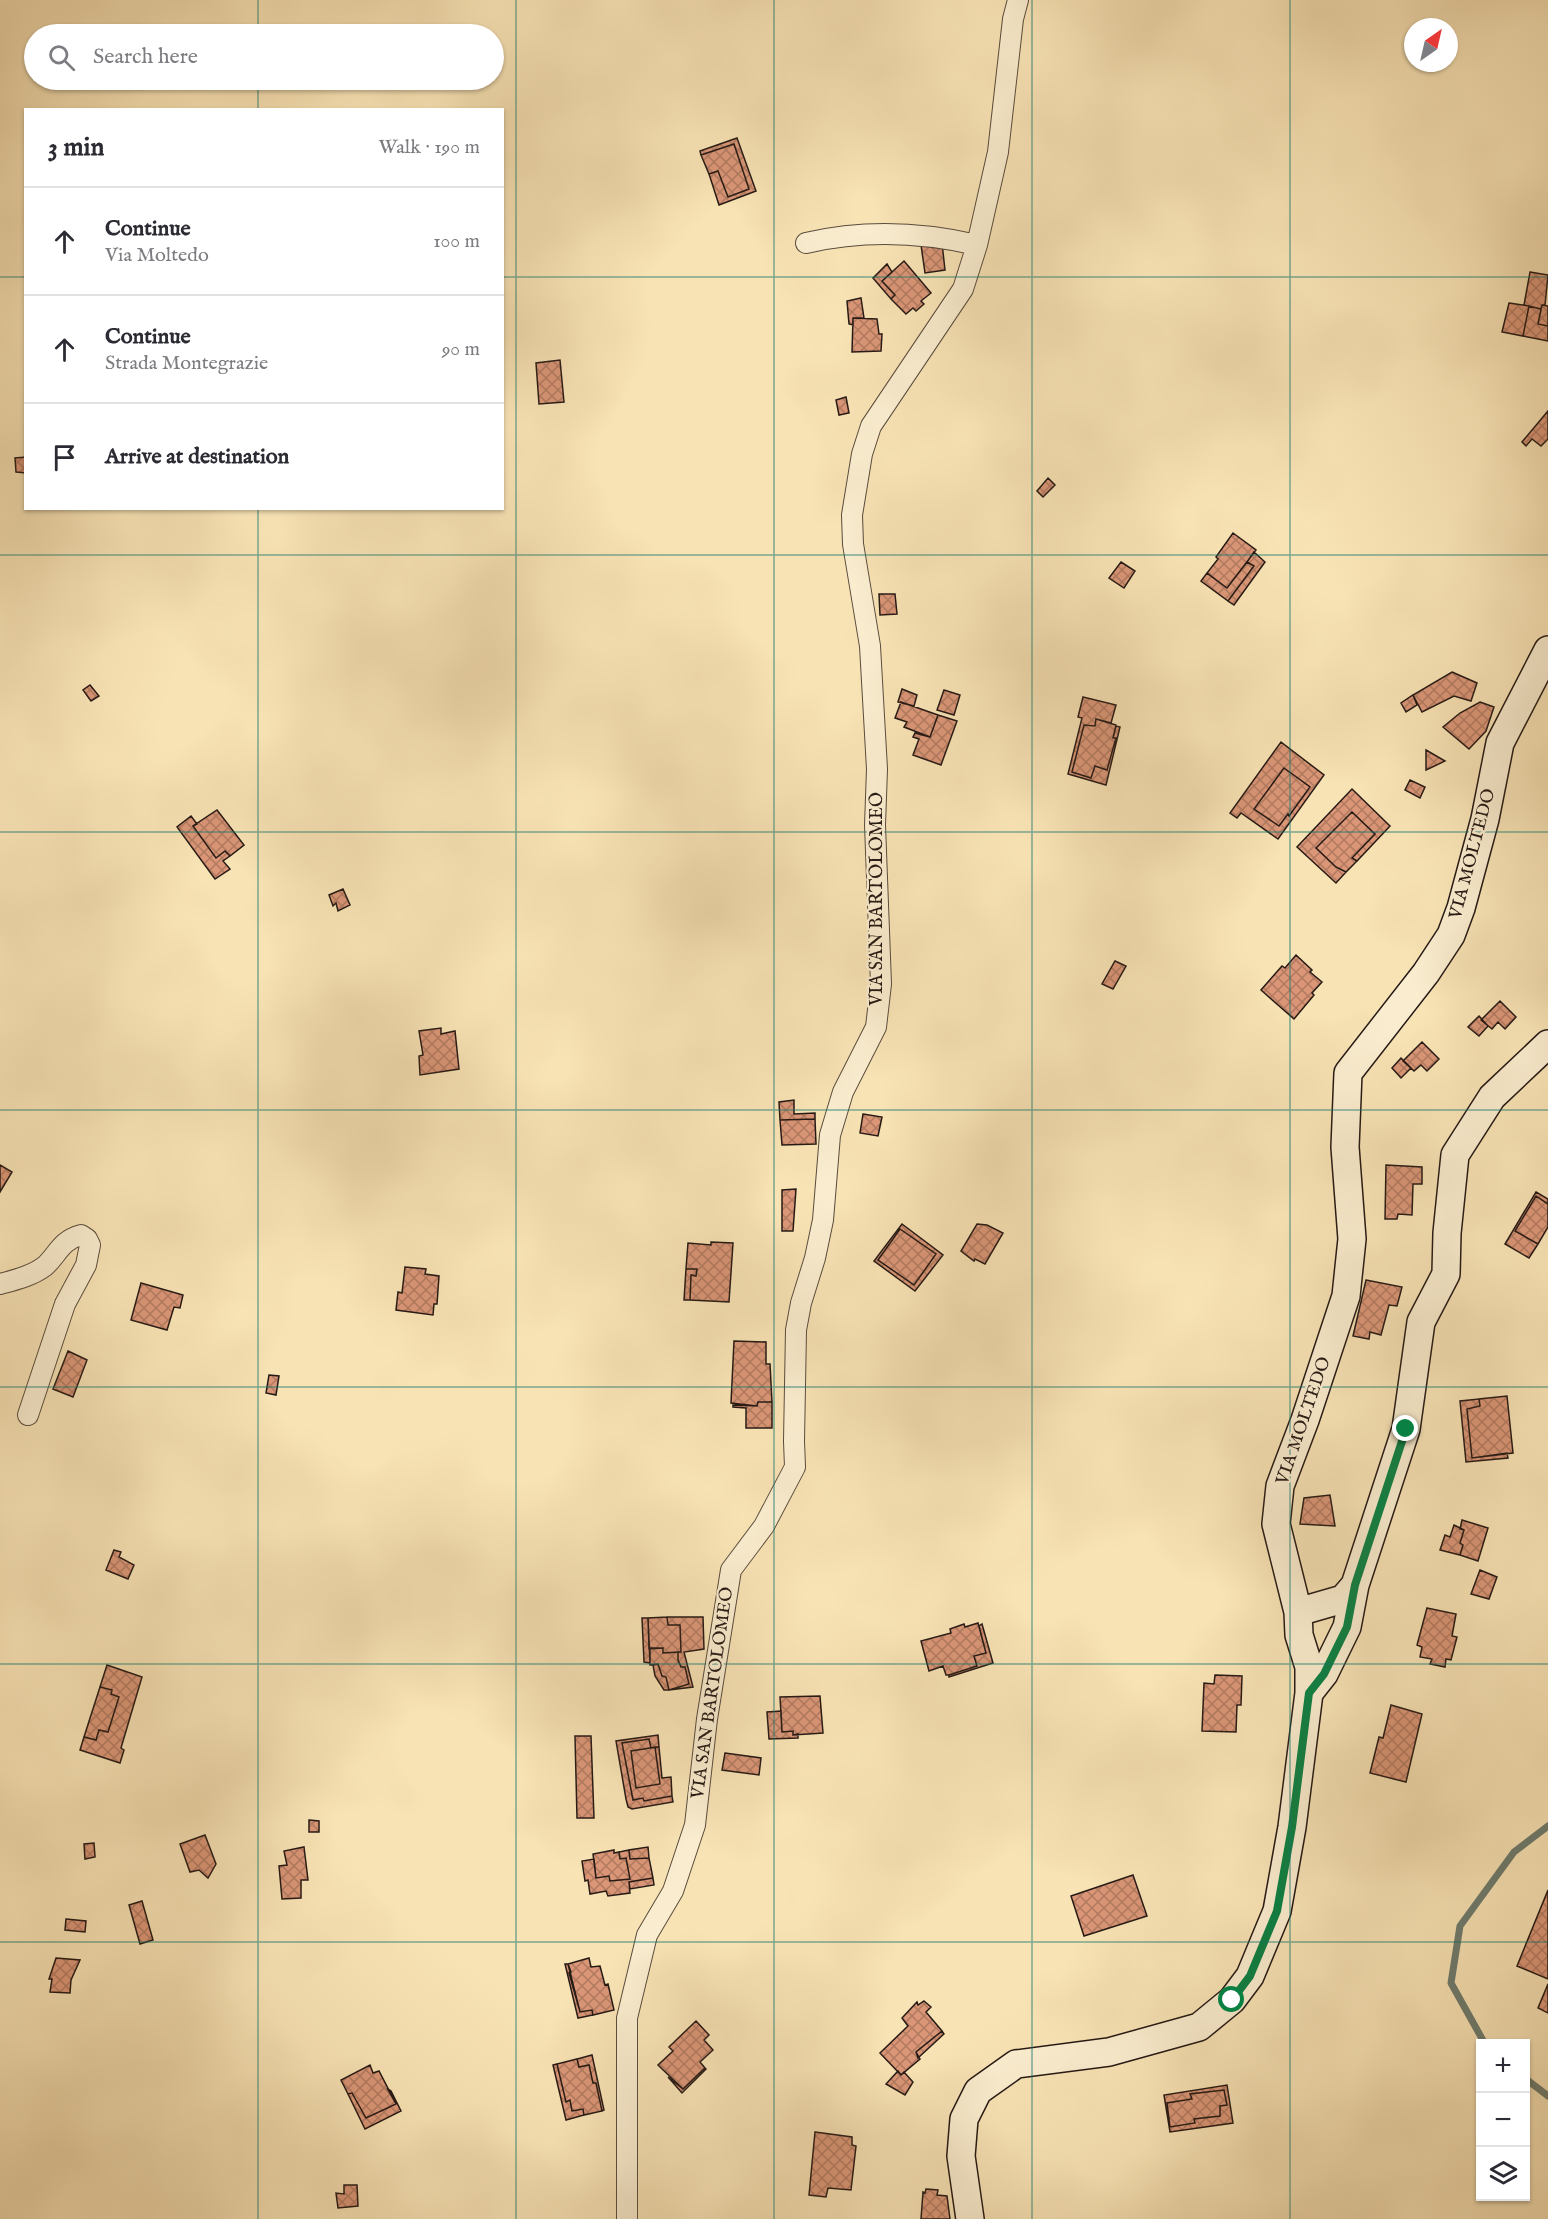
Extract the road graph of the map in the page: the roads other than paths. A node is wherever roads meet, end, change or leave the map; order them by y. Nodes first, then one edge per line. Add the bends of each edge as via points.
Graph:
1 (1018, 0) edge
2 (806, 243) dead end
3 (977, 245) junction
4 (1548, 650) edge
5 (1548, 1044) edge
6 (0, 1284) edge
7 (28, 1415) dead end
8 (1355, 1585) junction
9 (1298, 1611) junction
10 (1309, 1693) junction
11 (627, 2219) edge
12 (970, 2219) edge

1 - 3 street, VIA SAN BARTOLOMEO via 998,152
2 - 3 street via 833,237 898,234 944,237
3 - 11 street, VIA SAN BARTOLOMEO via 963,289 872,426 857,478 852,544 870,646 877,769 875,825 881,984 876,1027 843,1092 830,1135 823,1220 796,1330 795,1467 764,1526 731,1570 695,1825 673,1891 648,1935 627,2018
4 - 9 street, VIA MOLTEDO via 1500,743 1485,819 1450,935 1426,973 1348,1073 1345,1148 1352,1239 1346,1296 1280,1486 1276,1524
5 - 8 street via 1492,1097 1455,1155 1446,1274 1422,1322 1406,1429
6 - 7 street via 24,1278 45,1266 73,1238 81,1235 90,1245 86,1265 65,1304
8 - 9 street via 1343,1599
8 - 10 street via 1347,1627 1337,1651
9 - 10 street, VIA MOLTEDO via 1299,1635 1309,1667
10 - 12 street, VIA MOLTEDO via 1277,1911 1250,1976 1232,2000 1199,2027 1109,2052 1016,2064 978,2091 964,2119 961,2156

